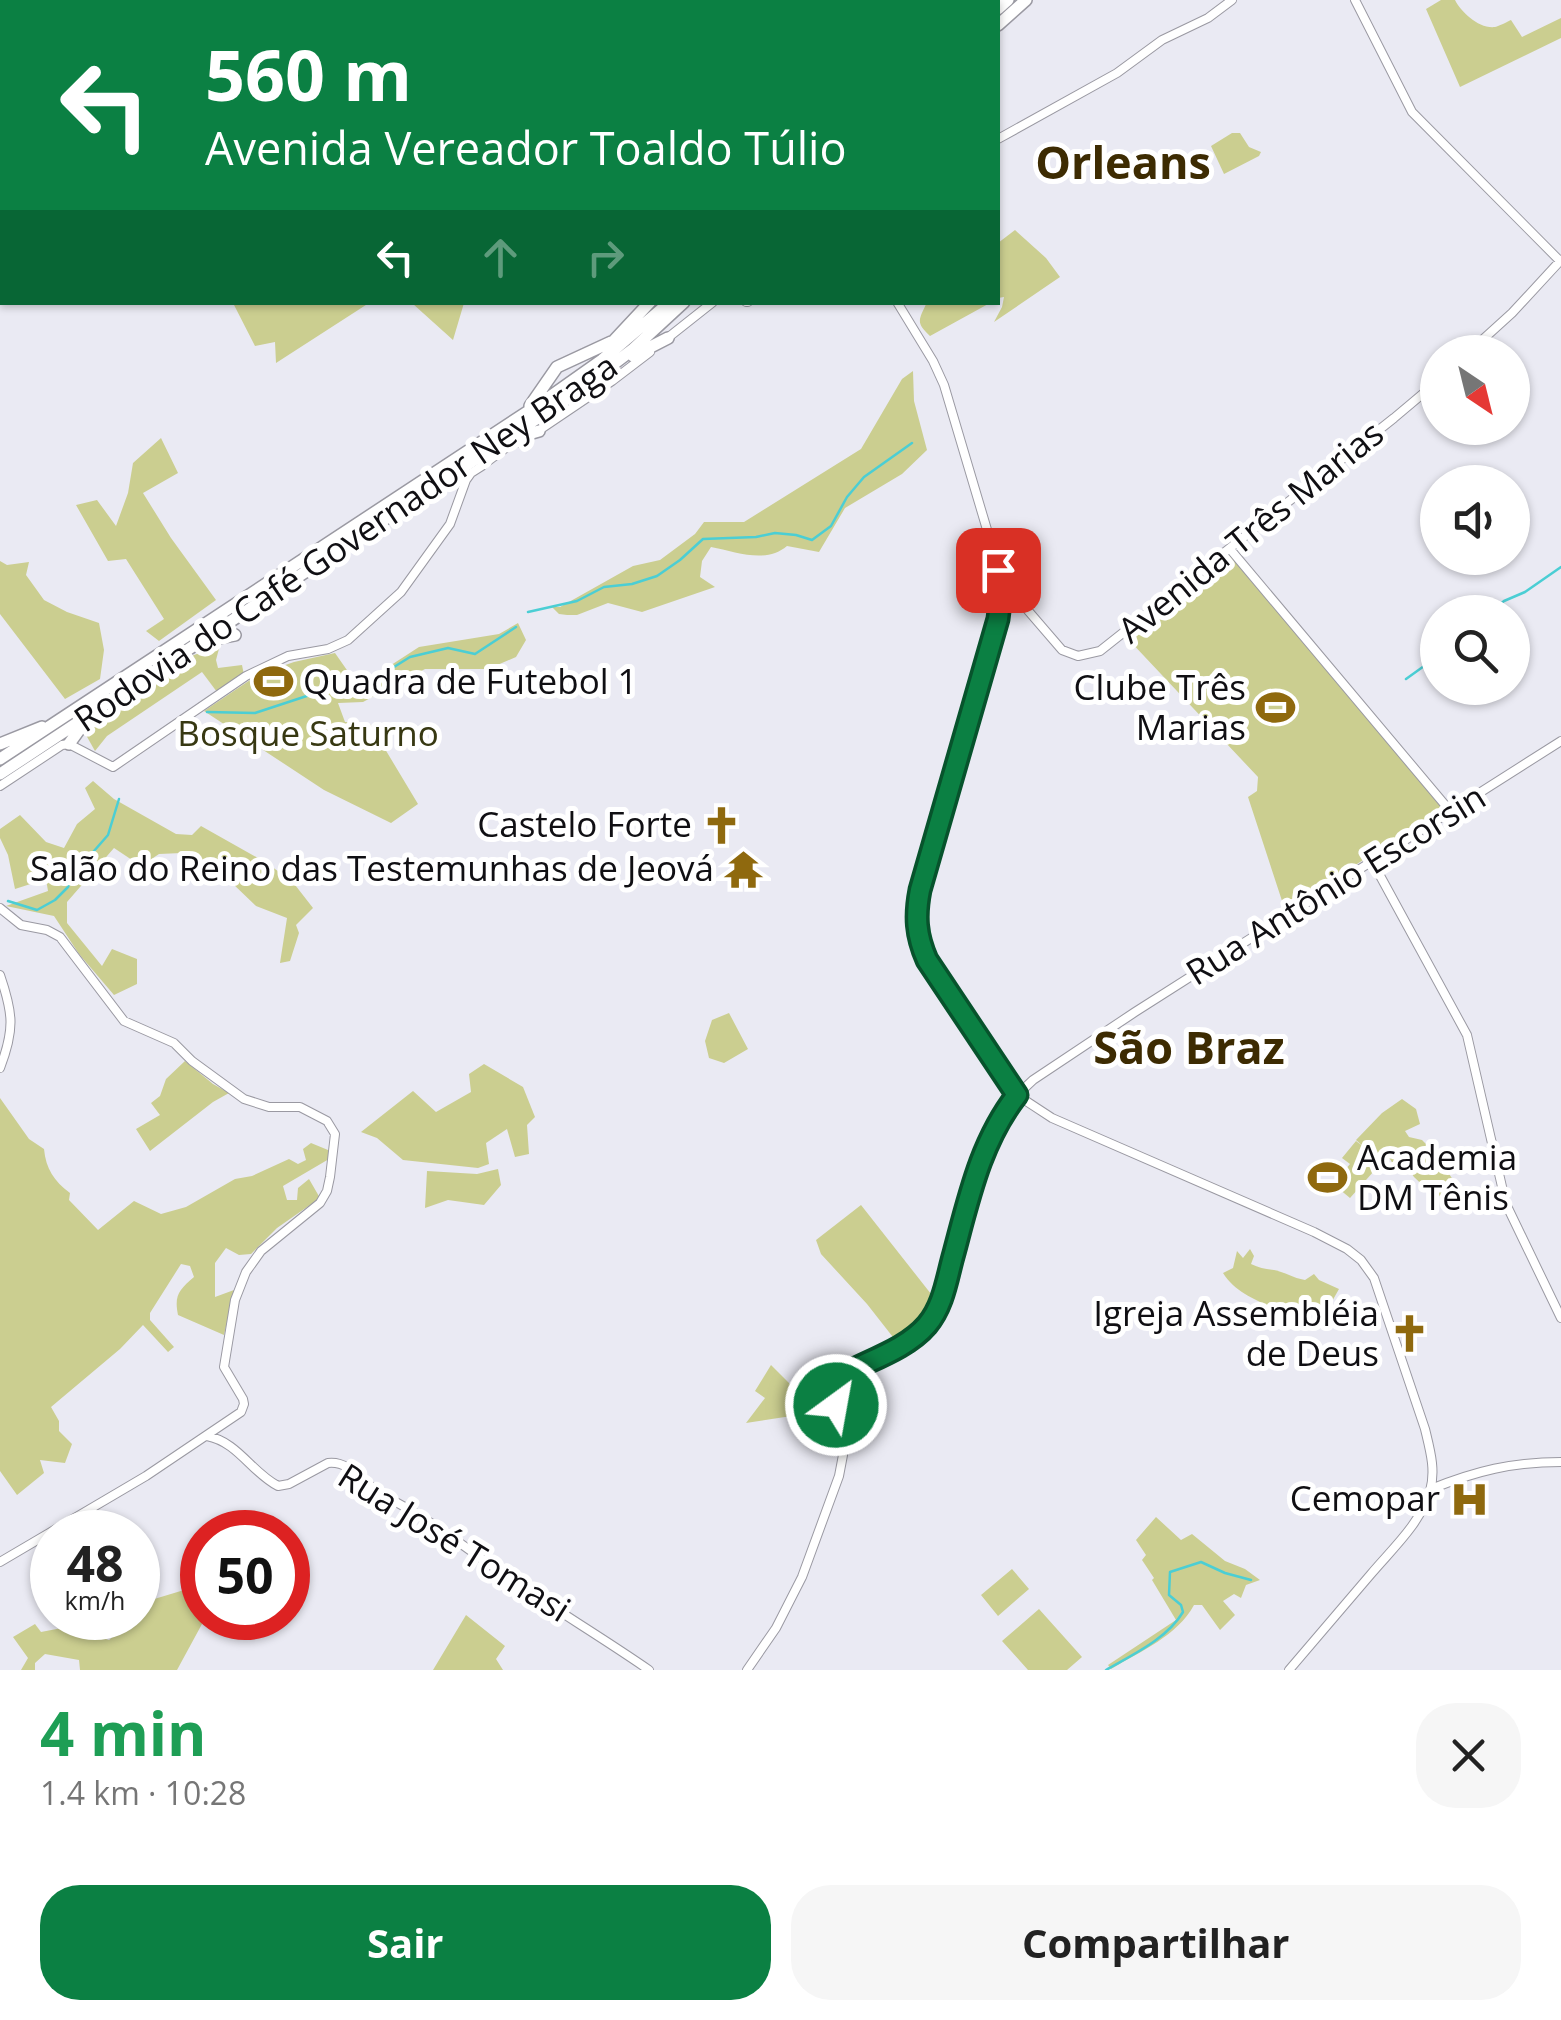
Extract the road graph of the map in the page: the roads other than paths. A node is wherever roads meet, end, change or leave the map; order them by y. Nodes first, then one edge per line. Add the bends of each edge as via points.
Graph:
1 (1026, 0) edge
2 (1232, 0) edge
3 (1354, 0) edge
4 (1000, 23) edge
5 (1000, 138) edge
6 (1561, 261) edge
7 (647, 305) edge
8 (666, 305) edge
9 (681, 305) edge
10 (708, 305) edge
11 (899, 305) edge
12 (1488, 335) edge
13 (668, 338) junction
14 (614, 340) junction
15 (612, 366) junction
16 (1420, 396) edge
17 (544, 401) junction
18 (526, 413) junction
19 (539, 431) junction
20 (504, 440) junction
21 (1230, 549) junction
22 (316, 552) junction
23 (298, 553) dead end
24 (306, 572) junction
25 (1001, 591) junction
26 (219, 604) dead end
27 (267, 611) dead end
28 (202, 626) junction
29 (235, 635) dead end
30 (187, 650) junction
31 (92, 713) junction
32 (60, 720) junction
33 (74, 739) junction
34 (1561, 742) edge
35 (0, 743) edge
36 (0, 759) edge
37 (0, 774) edge
38 (0, 786) edge
39 (1451, 812) junction
40 (1372, 861) junction
41 (0, 908) edge
42 (0, 974) edge
43 (0, 1068) edge
44 (1017, 1095) junction
45 (1561, 1318) edge
46 (219, 1428) junction
47 (207, 1436) junction
48 (218, 1438) junction
49 (1561, 1462) edge
50 (1430, 1489) junction
51 (0, 1562) edge
52 (649, 1670) edge
53 (746, 1670) edge
54 (1289, 1670) edge

1 - 4 highway
2 - 5 street
3 - 6 street via 1412,112
6 - 12 street
7 - 14 highway
8 - 17 highway, Rodovia do Café Governador Ney Braga
9 - 15 highway, Rodovia do Café Governador Ney Braga
10 - 13 street
11 - 25 street via 944,385
13 - 15 highway
13 - 19 street
14 - 17 highway
14 - 18 highway via 557,368
15 - 20 highway, Rodovia do Café Governador Ney Braga
16 - 21 street, Avenida Três Marias
17 - 18 highway, Rodovia do Café Governador Ney Braga
18 - 22 highway, Rodovia do Café Governador Ney Braga
19 - 20 highway
19 - 33 street via 471,472 450,524 401,592 348,640 246,676 113,766
20 - 24 highway, Rodovia do Café Governador Ney Braga
21 - 25 street, Avenida Três Marias via 1090,655 1062,650 1011,591
21 - 39 street
22 - 23 highway
22 - 28 highway, Rodovia do Café Governador Ney Braga
24 - 27 highway
24 - 30 highway, Rodovia do Café Governador Ney Braga
25 - 44 street via 916,923 927,960
26 - 28 highway
28 - 32 highway, Rodovia do Café Governador Ney Braga
29 - 30 highway
30 - 31 highway, Rodovia do Café Governador Ney Braga
31 - 33 highway
31 - 37 highway, Rodovia do Café Governador Ney Braga
32 - 35 highway
32 - 36 highway, Rodovia do Café Governador Ney Braga
33 - 38 street
34 - 39 street, Rua Antônio Escorsin
39 - 40 street, Rua Antônio Escorsin
40 - 44 street, Rua Antônio Escorsin
40 - 45 street via 1467,1035 1506,1204
41 - 46 street via 60,937 124,1021 174,1043 244,1099 300,1107 332,1126 336,1142 320,1203 261,1250 235,1300 224,1367 244,1404
42 - 43 street via 12,1016
44 - 50 street via 1052,1118 1356,1256 1374,1278 1424,1429
44 - 53 street, Rua Antônio Escorsin via 979,1162 939,1307 924,1329 854,1369 837,1390 842,1454 836,1485 802,1577
46 - 47 street
46 - 48 street
47 - 48 street, Rua José Tomasi
47 - 51 street
48 - 52 street, Rua José Tomasi via 278,1486 328,1463 343,1464
49 - 50 street via 1486,1469
50 - 54 street via 1406,1536

